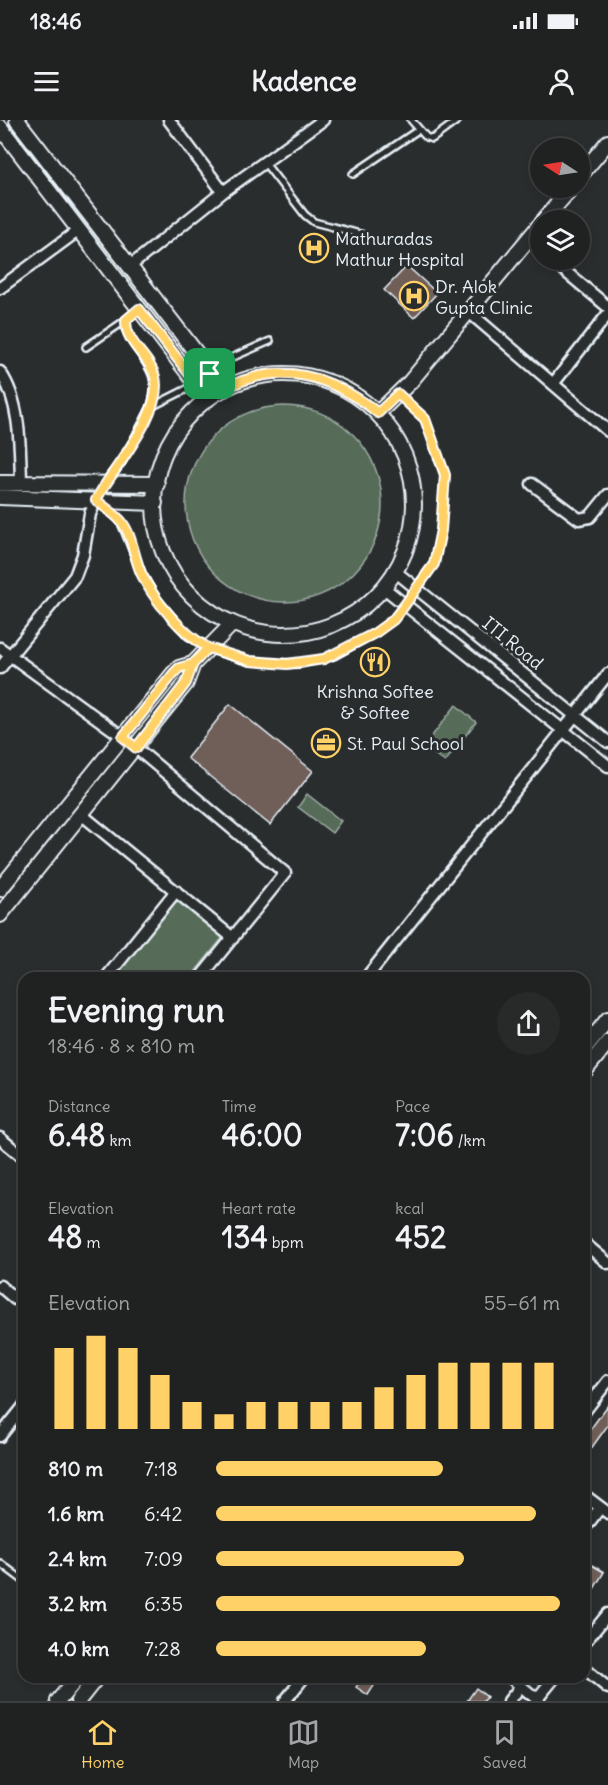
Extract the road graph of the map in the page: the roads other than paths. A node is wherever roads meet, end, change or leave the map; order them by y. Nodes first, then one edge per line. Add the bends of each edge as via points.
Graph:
1 (16, 120) edge
2 (169, 120) edge
3 (323, 120) edge
4 (411, 120) edge
5 (458, 120) edge
6 (0, 127) edge
7 (418, 130) junction
8 (608, 142) edge
9 (264, 162) junction
10 (590, 164) edge
11 (353, 174) dead end
12 (223, 192) junction
13 (563, 198) edge
14 (552, 210) edge
15 (79, 230) junction
16 (364, 235) dead end
17 (530, 237) edge
18 (129, 267) junction
19 (564, 270) edge
20 (0, 288) edge
21 (608, 307) edge
22 (139, 309) junction
23 (469, 312) junction
24 (608, 314) edge
25 (126, 320) junction
26 (270, 341) dead end
27 (86, 347) dead end
28 (0, 372) edge
29 (210, 374) junction
30 (197, 384) junction
31 (553, 384) junction
32 (224, 389) junction
33 (398, 394) junction
34 (208, 399) junction
35 (151, 407) junction
36 (378, 413) junction
37 (608, 431) edge
38 (0, 483) edge
39 (21, 483) junction
40 (104, 483) junction
41 (156, 484) junction
42 (532, 484) dead end
43 (608, 495) edge
44 (0, 497) edge
45 (96, 500) junction
46 (154, 503) junction
47 (396, 572) junction
48 (384, 588) junction
49 (416, 588) junction
50 (404, 606) junction
51 (232, 624) junction
52 (0, 648) edge
53 (208, 648) junction
54 (10, 656) junction
55 (193, 664) junction
56 (0, 668) edge
57 (608, 674) edge
58 (574, 715) junction
59 (563, 731) junction
60 (123, 737) junction
61 (608, 742) edge
62 (136, 748) junction
63 (608, 766) edge
64 (81, 814) junction
65 (0, 890) edge
66 (176, 891) junction
67 (0, 915) edge
68 (232, 938) junction
69 (111, 972) edge
70 (205, 972) edge
71 (371, 972) edge
72 (608, 1019) edge
73 (590, 1042) edge
74 (608, 1042) edge
75 (590, 1064) edge
76 (0, 1138) edge
77 (18, 1153) edge
78 (590, 1248) edge
79 (608, 1263) edge
80 (0, 1286) edge
81 (15, 1299) dead end
82 (608, 1381) edge
83 (590, 1404) edge
84 (18, 1414) edge
85 (0, 1436) edge
86 (590, 1500) edge
87 (604, 1510) edge
88 (590, 1523) edge
89 (0, 1563) edge
90 (18, 1576) edge
91 (608, 1614) edge
92 (590, 1636) edge
93 (590, 1673) edge
94 (73, 1683) edge
95 (92, 1683) edge
96 (300, 1683) edge
97 (517, 1683) edge
98 (551, 1683) edge
99 (521, 1686) junction
100 (608, 1688) edge
101 (289, 1699) edge
102 (538, 1700) edge
103 (58, 1701) edge
104 (78, 1701) edge
105 (509, 1701) edge

1 - 18 street
2 - 12 street
3 - 9 street
4 - 7 lane
5 - 7 lane via 432,139
6 - 15 street
7 - 11 lane
8 - 10 street
9 - 12 street
9 - 16 lane via 314,222
12 - 18 street
13 - 14 street
15 - 20 street
15 - 22 street
17 - 23 street
18 - 29 street
19 - 21 street
22 - 25 lane
22 - 30 street
23 - 31 street
23 - 33 street
24 - 31 street
25 - 27 lane
25 - 35 lane via 129,337 155,375
26 - 29 lane via 231,358
28 - 39 street via 19,433
29 - 30 lane
29 - 32 street
30 - 34 street
30 - 35 lane
31 - 37 street
32 - 34 street
32 - 36 street via 262,376 319,378 351,392
33 - 36 street
33 - 49 lane via 425,419 445,475 434,564
34 - 41 street via 183,423 161,464
35 - 40 lane via 122,462
36 - 47 street via 399,442 413,485 414,521
38 - 39 street
39 - 40 street
40 - 41 street
40 - 45 street
41 - 46 street
42 - 43 street via 579,519 590,518
44 - 45 street
45 - 46 street
45 - 53 lane via 127,530 142,574 156,598 188,636
45 - 54 street via 75,576
46 - 51 street via 157,532 174,574 196,600
47 - 48 street
47 - 49 street, ITI Road
48 - 50 street, ITI Road
48 - 51 street via 339,623 292,635 257,632
49 - 50 lane
49 - 58 street, ITI Road
50 - 53 lane via 375,633 324,659 287,664 250,661
50 - 59 street, ITI Road
51 - 53 street
52 - 54 street
53 - 55 street
54 - 56 street
54 - 60 street
55 - 60 street via 174,673
55 - 62 street via 186,683
57 - 58 street
58 - 59 street
58 - 61 street, ITI Road
59 - 63 street, ITI Road
59 - 71 street
60 - 62 street
60 - 65 street
62 - 64 street
62 - 68 street via 285,873
64 - 66 street
64 - 67 street
66 - 68 street
66 - 69 street
68 - 70 street
72 - 73 street
74 - 75 street
76 - 77 street
78 - 79 street
80 - 81 street
82 - 83 street
84 - 85 street
86 - 87 street
87 - 88 street
89 - 90 lane
91 - 92 street
93 - 100 street
94 - 103 street
95 - 104 street
96 - 101 street
97 - 99 street
98 - 102 street
99 - 102 street
99 - 105 street

